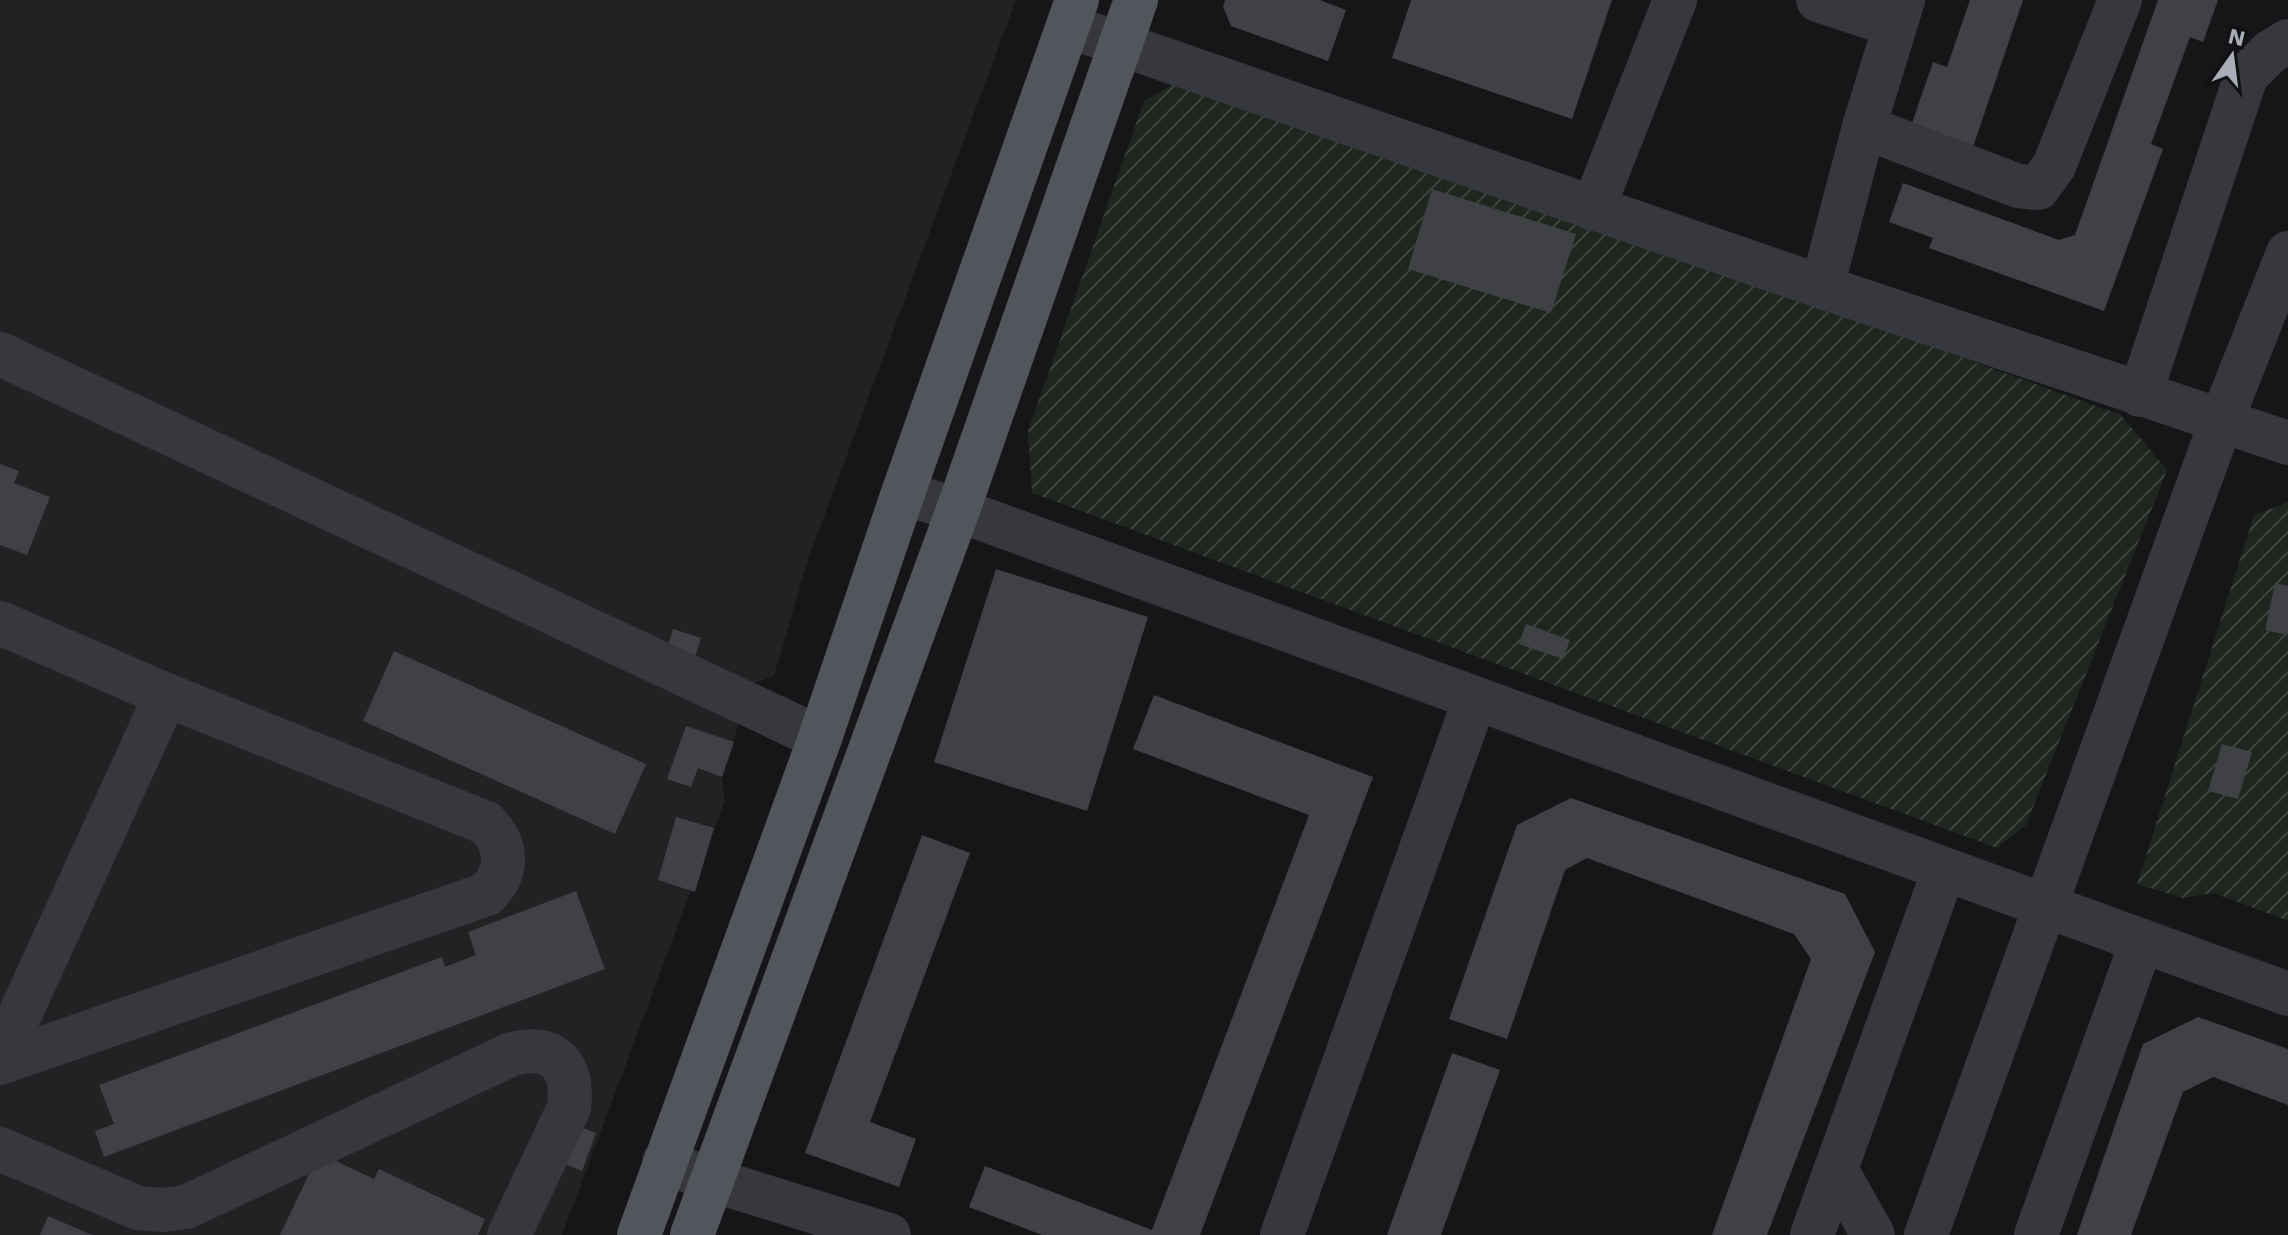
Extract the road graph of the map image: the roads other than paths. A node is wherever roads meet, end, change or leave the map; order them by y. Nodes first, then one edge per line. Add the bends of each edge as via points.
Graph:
1 (1136, 0) edge
2 (1675, 0) edge
3 (1818, 0) edge
4 (2120, 0) edge
5 (1073, 13) edge
6 (1899, 13) edge
7 (2288, 41) edge
8 (1120, 43) junction
9 (1864, 127) junction
10 (1593, 209) junction
11 (2288, 253) edge
12 (1822, 287) junction
13 (0, 354) edge
14 (2140, 395) junction
15 (2222, 419) junction
16 (2288, 443) edge
17 (903, 493) junction
18 (958, 510) junction
19 (0, 623) edge
20 (166, 695) junction
21 (1475, 699) junction
22 (820, 738) junction
23 (1944, 870) junction
24 (2045, 907) junction
25 (2142, 941) junction
26 (2288, 994) edge
27 (0, 1060) edge
28 (0, 1149) edge
29 (664, 1162) junction
30 (1836, 1169) junction
31 (712, 1180) junction
32 (509, 1235) edge
33 (639, 1235) edge
34 (692, 1235) edge
35 (889, 1235) edge
36 (1282, 1235) edge
37 (1812, 1235) edge
38 (1873, 1235) edge
39 (1926, 1235) edge
40 (2036, 1235) edge

1 - 8 main road
2 - 10 street
3 - 6 street
4 - 9 street via 2054,166 2038,188 2018,186
5 - 8 street
5 - 17 main road
6 - 9 street
7 - 14 street via 2246,76
8 - 10 street
8 - 18 main road
9 - 12 street
10 - 12 street
11 - 15 street
12 - 14 street
13 - 22 street
14 - 15 street
15 - 16 street
15 - 24 street
17 - 18 street
17 - 22 main road
18 - 21 street
18 - 31 main road
19 - 20 street
20 - 27 street
20 - 27 street via 486,823 503,850 498,882 487,894
21 - 23 street
21 - 36 street
22 - 29 main road
23 - 24 street
23 - 30 street
24 - 25 street
24 - 39 street
25 - 26 street
25 - 40 street
28 - 32 street via 138,1208 186,1207 529,1050 550,1055 566,1069 572,1086 569,1108
29 - 31 street
29 - 33 main road
30 - 37 street
30 - 38 street
31 - 34 main road
31 - 35 street

